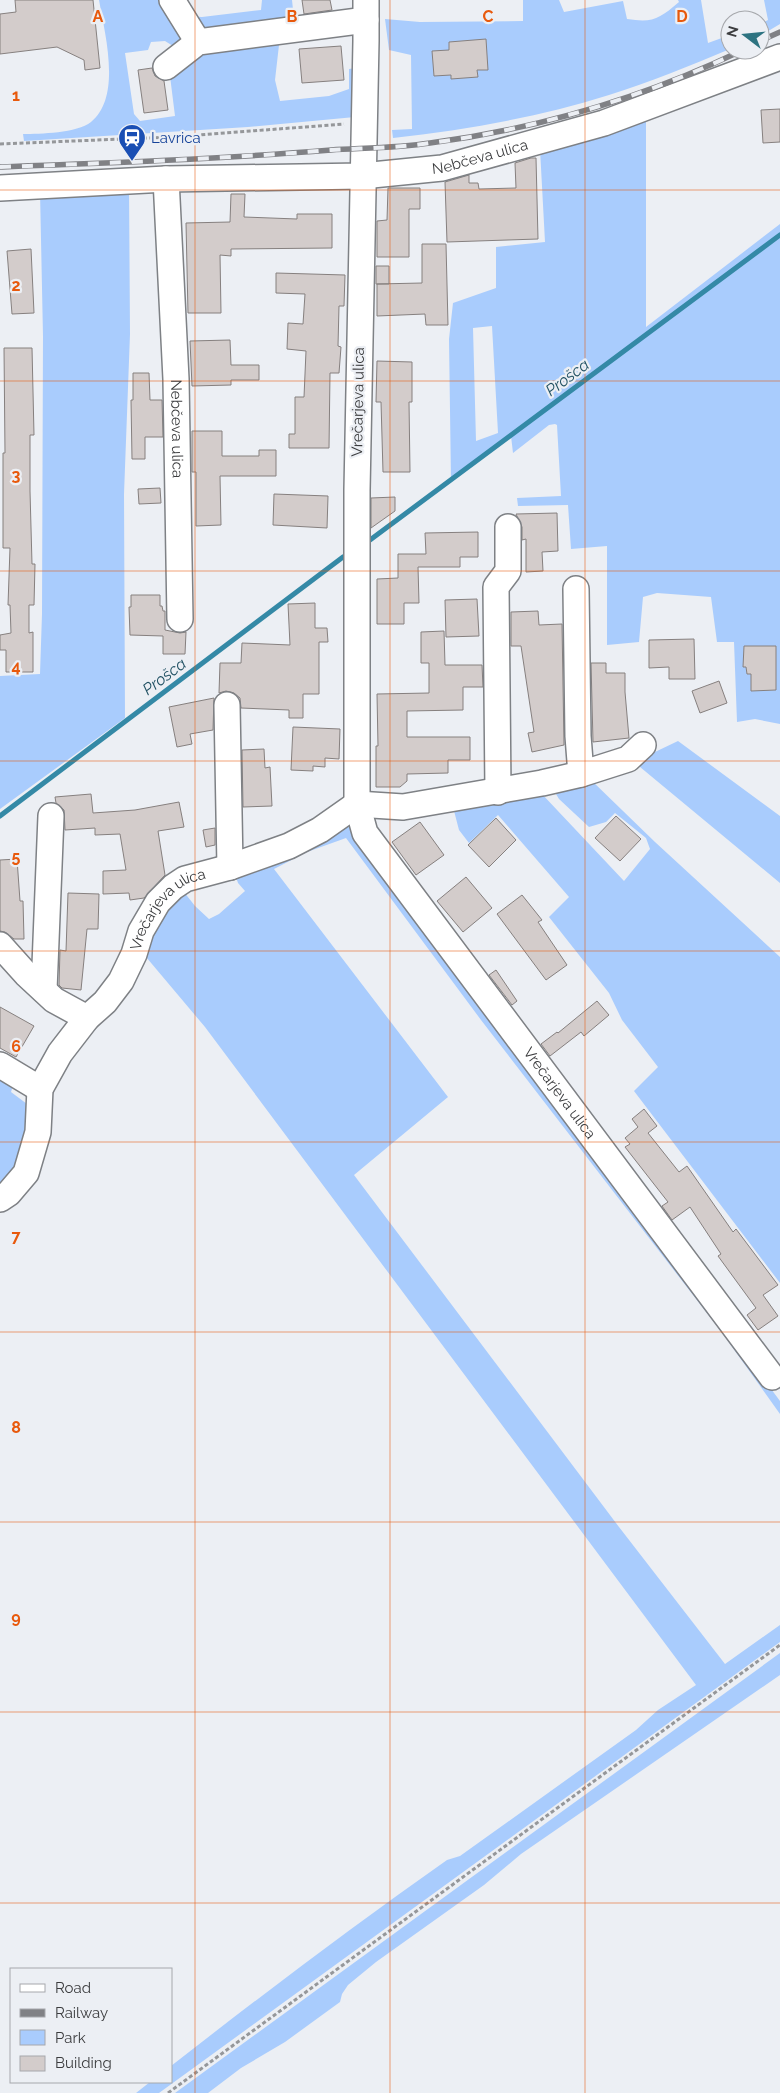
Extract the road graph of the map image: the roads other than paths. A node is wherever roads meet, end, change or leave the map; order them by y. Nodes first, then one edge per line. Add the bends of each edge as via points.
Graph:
1 (172, 0) edge
2 (366, 10) edge
3 (198, 42) junction
4 (780, 57) edge
5 (166, 66) dead end
6 (362, 176) junction
7 (166, 179) junction
8 (0, 188) edge
9 (508, 527) dead end
10 (576, 589) dead end
11 (180, 619) dead end
12 (226, 706) dead end
13 (643, 745) dead end
14 (581, 774) junction
15 (498, 792) junction
16 (357, 804) junction
17 (51, 816) dead end
18 (230, 867) junction
19 (0, 945) edge
20 (44, 990) junction
21 (87, 1018) junction
22 (0, 1064) edge
23 (40, 1089) junction
24 (0, 1199) edge
25 (772, 1377) dead end

1 - 3 street
2 - 3 street
2 - 6 street, Vrečarjeva ulica
3 - 5 street
4 - 6 street, Nebčeva ulica via 604,123 552,138 442,168
6 - 7 street, Nebčeva ulica
6 - 16 street, Vrečarjeva ulica
7 - 8 street, Nebčeva ulica
7 - 11 street, Nebčeva ulica via 176,379
9 - 15 street via 508,571 496,587
10 - 14 street
12 - 18 street
13 - 14 street via 628,759
14 - 15 street
15 - 16 street via 404,807
16 - 18 street, Vrečarjeva ulica via 320,830 288,846
16 - 25 street, Vrečarjeva ulica via 365,833
17 - 20 street
18 - 21 street, Vrečarjeva ulica via 185,879 158,902 141,931 122,981 106,1002
19 - 20 street
20 - 21 street via 62,1005
21 - 23 street, Vrečarjeva ulica via 60,1052
22 - 23 street
23 - 24 street, Vrečarjeva ulica via 38,1132 26,1173

